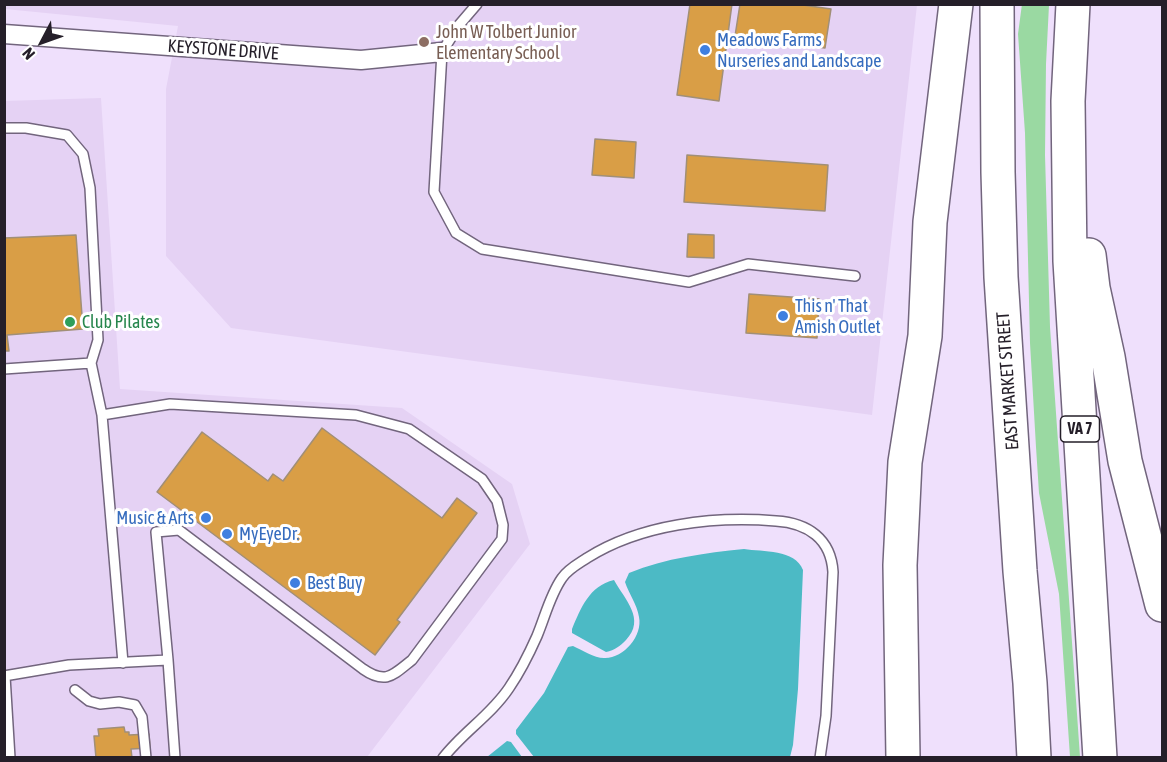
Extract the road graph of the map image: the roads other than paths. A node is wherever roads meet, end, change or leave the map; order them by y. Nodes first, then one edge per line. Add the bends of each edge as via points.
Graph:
1 (477, 4) edge
2 (956, 4) edge
3 (997, 4) edge
4 (1073, 4) edge
5 (4, 34) edge
6 (442, 52) junction
7 (1068, 101) junction
8 (4, 128) edge
9 (855, 276) dead end
10 (91, 363) junction
11 (4, 369) edge
12 (102, 415) junction
13 (1162, 605) edge
14 (168, 660) junction
15 (123, 663) junction
16 (5, 676) edge
17 (75, 690) dead end
18 (10, 758) edge
19 (146, 758) edge
20 (175, 758) edge
21 (443, 758) edge
22 (820, 758) edge
23 (903, 758) edge
24 (1034, 758) edge
25 (1100, 758) edge

1 - 6 lane
2 - 23 highway via 930,222 925,336 905,462 900,565
3 - 24 highway, EAST MARKET STREET via 1001,277
4 - 7 highway, VA 7
5 - 6 street, KEYSTONE DRIVE via 361,60
6 - 9 lane via 434,192 456,233 482,249 689,282 748,264
7 - 13 highway via 1093,288 1125,461
7 - 25 highway, VA 7 via 1070,261
8 - 10 lane via 68,135 83,154 90,188 98,340
10 - 11 lane
10 - 12 lane
12 - 14 lane via 170,404 356,415 409,429 482,479 497,501 502,539 412,660 384,678 373,676 179,531 156,532
12 - 15 lane
14 - 15 lane
14 - 20 lane
15 - 16 lane via 69,665
16 - 18 lane
17 - 19 lane via 99,704 135,705 142,717
21 - 22 lane via 482,721 508,689 524,663 557,587 573,566 598,550 651,532 719,520 761,519 811,530 823,541 831,557 826,716

